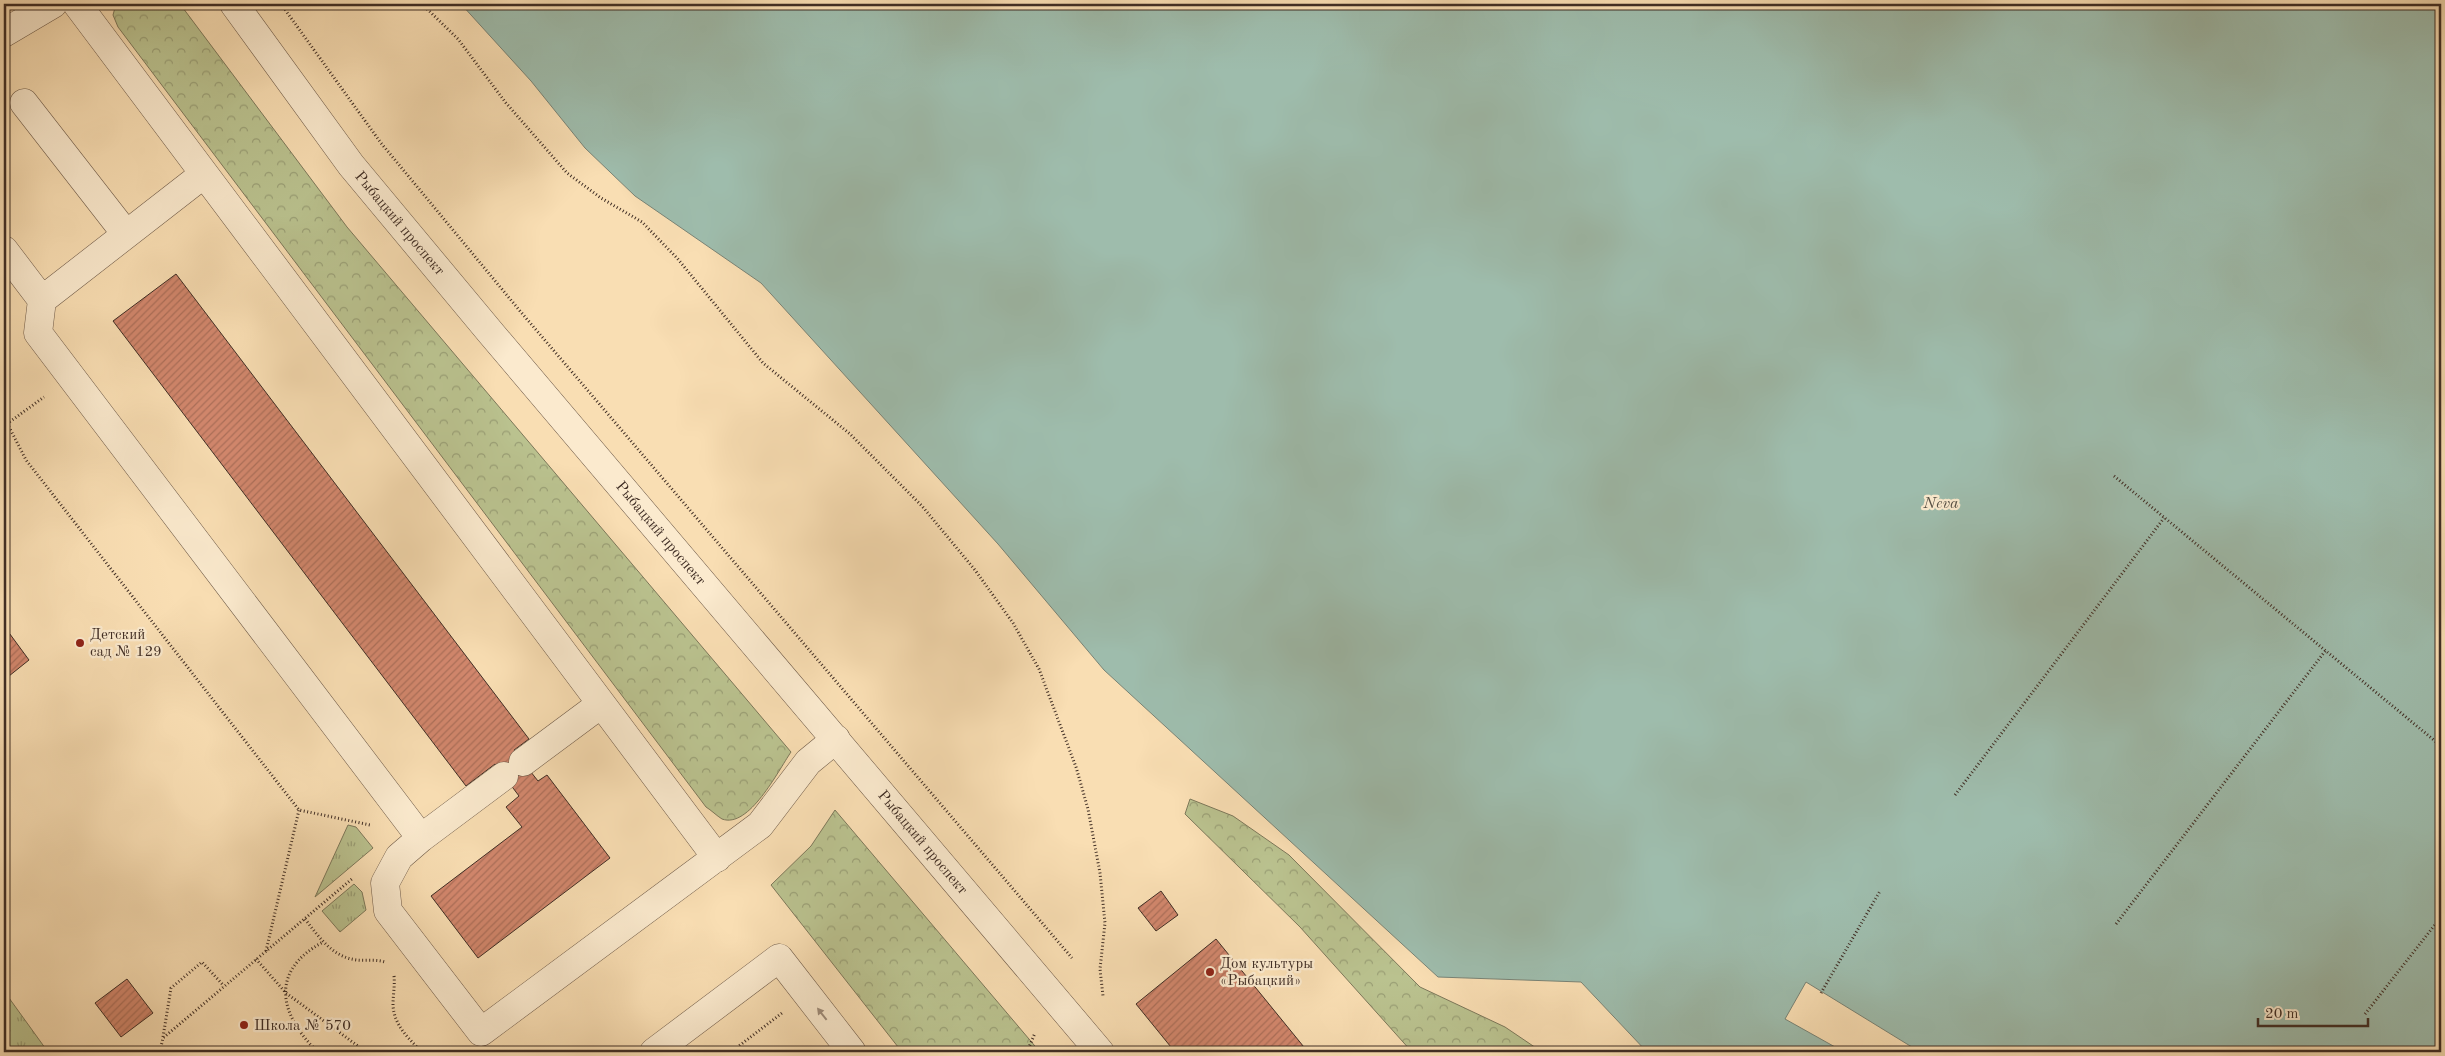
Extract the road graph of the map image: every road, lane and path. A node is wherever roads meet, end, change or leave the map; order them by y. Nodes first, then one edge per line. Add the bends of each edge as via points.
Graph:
1 (53, 4) edge
2 (77, 4) edge
3 (234, 4) edge
4 (281, 4) edge
5 (422, 4) edge
6 (4, 33) edge
7 (24, 103) dead end
8 (204, 174) junction
9 (126, 234) junction
10 (4, 250) edge
11 (42, 300) junction
12 (71, 377) junction
13 (4, 417) edge
14 (9, 423) junction
15 (4, 426) edge
16 (2114, 476) dead end
17 (2164, 518) junction
18 (2326, 650) junction
19 (601, 704) junction
20 (836, 739) junction
21 (2441, 746) edge
22 (1955, 795) dead end
23 (299, 810) junction
24 (372, 825) dead end
25 (421, 838) junction
26 (717, 858) junction
27 (360, 873) dead end
28 (1880, 891) dead end
29 (2441, 917) edge
30 (305, 919) junction
31 (2116, 924) dead end
32 (323, 942) junction
33 (265, 951) junction
34 (1072, 958) dead end
35 (256, 959) junction
36 (388, 963) dead end
37 (393, 969) dead end
38 (224, 986) junction
39 (286, 993) junction
40 (1821, 993) dead end
41 (807, 994) junction
42 (1103, 996) dead end
43 (2365, 1014) dead end
44 (1035, 1033) dead end
45 (163, 1038) junction
46 (160, 1051) dead end
47 (318, 1052) edge
48 (366, 1052) edge
49 (422, 1052) edge
50 (654, 1052) edge
51 (731, 1052) edge
52 (852, 1052) edge
53 (1026, 1052) edge
54 (1100, 1052) edge

1 - 6 street
2 - 8 street
3 - 20 street, Рыбацкий проспект via 352,165
4 - 34 path via 381,143 520,311
5 - 42 path via 458,39 506,103 567,173 642,222 677,258 763,363 850,434 922,506 1002,608 1039,669 1076,767 1088,809 1100,873 1104,923 1100,969
7 - 9 street
8 - 9 street
8 - 19 street
9 - 11 street
10 - 11 street
11 - 12 street via 38,333
12 - 14 path
12 - 25 street
13 - 14 path
14 - 15 path
14 - 23 path via 26,460
16 - 17 path
17 - 18 path
17 - 22 path
18 - 21 path
18 - 31 path
19 - 25 street
19 - 26 street
20 - 26 street via 808,762 760,825
20 - 54 street, Рыбацкий проспект
23 - 24 path
23 - 33 path
25 - 26 street via 399,857 385,883 388,911 481,1032
27 - 30 path
28 - 40 path
29 - 43 path
30 - 32 path
30 - 33 path
32 - 36 path via 349,959
32 - 39 path via 298,960 289,976
33 - 35 path
35 - 38 path
35 - 39 path
37 - 49 path via 396,1019
38 - 45 path
38 - 45 path via 202,962 171,988
39 - 47 path via 288,1012 294,1026
39 - 48 path
41 - 50 street via 779,958
41 - 51 path
52 -> 41 street
44 - 53 path
45 - 46 path

